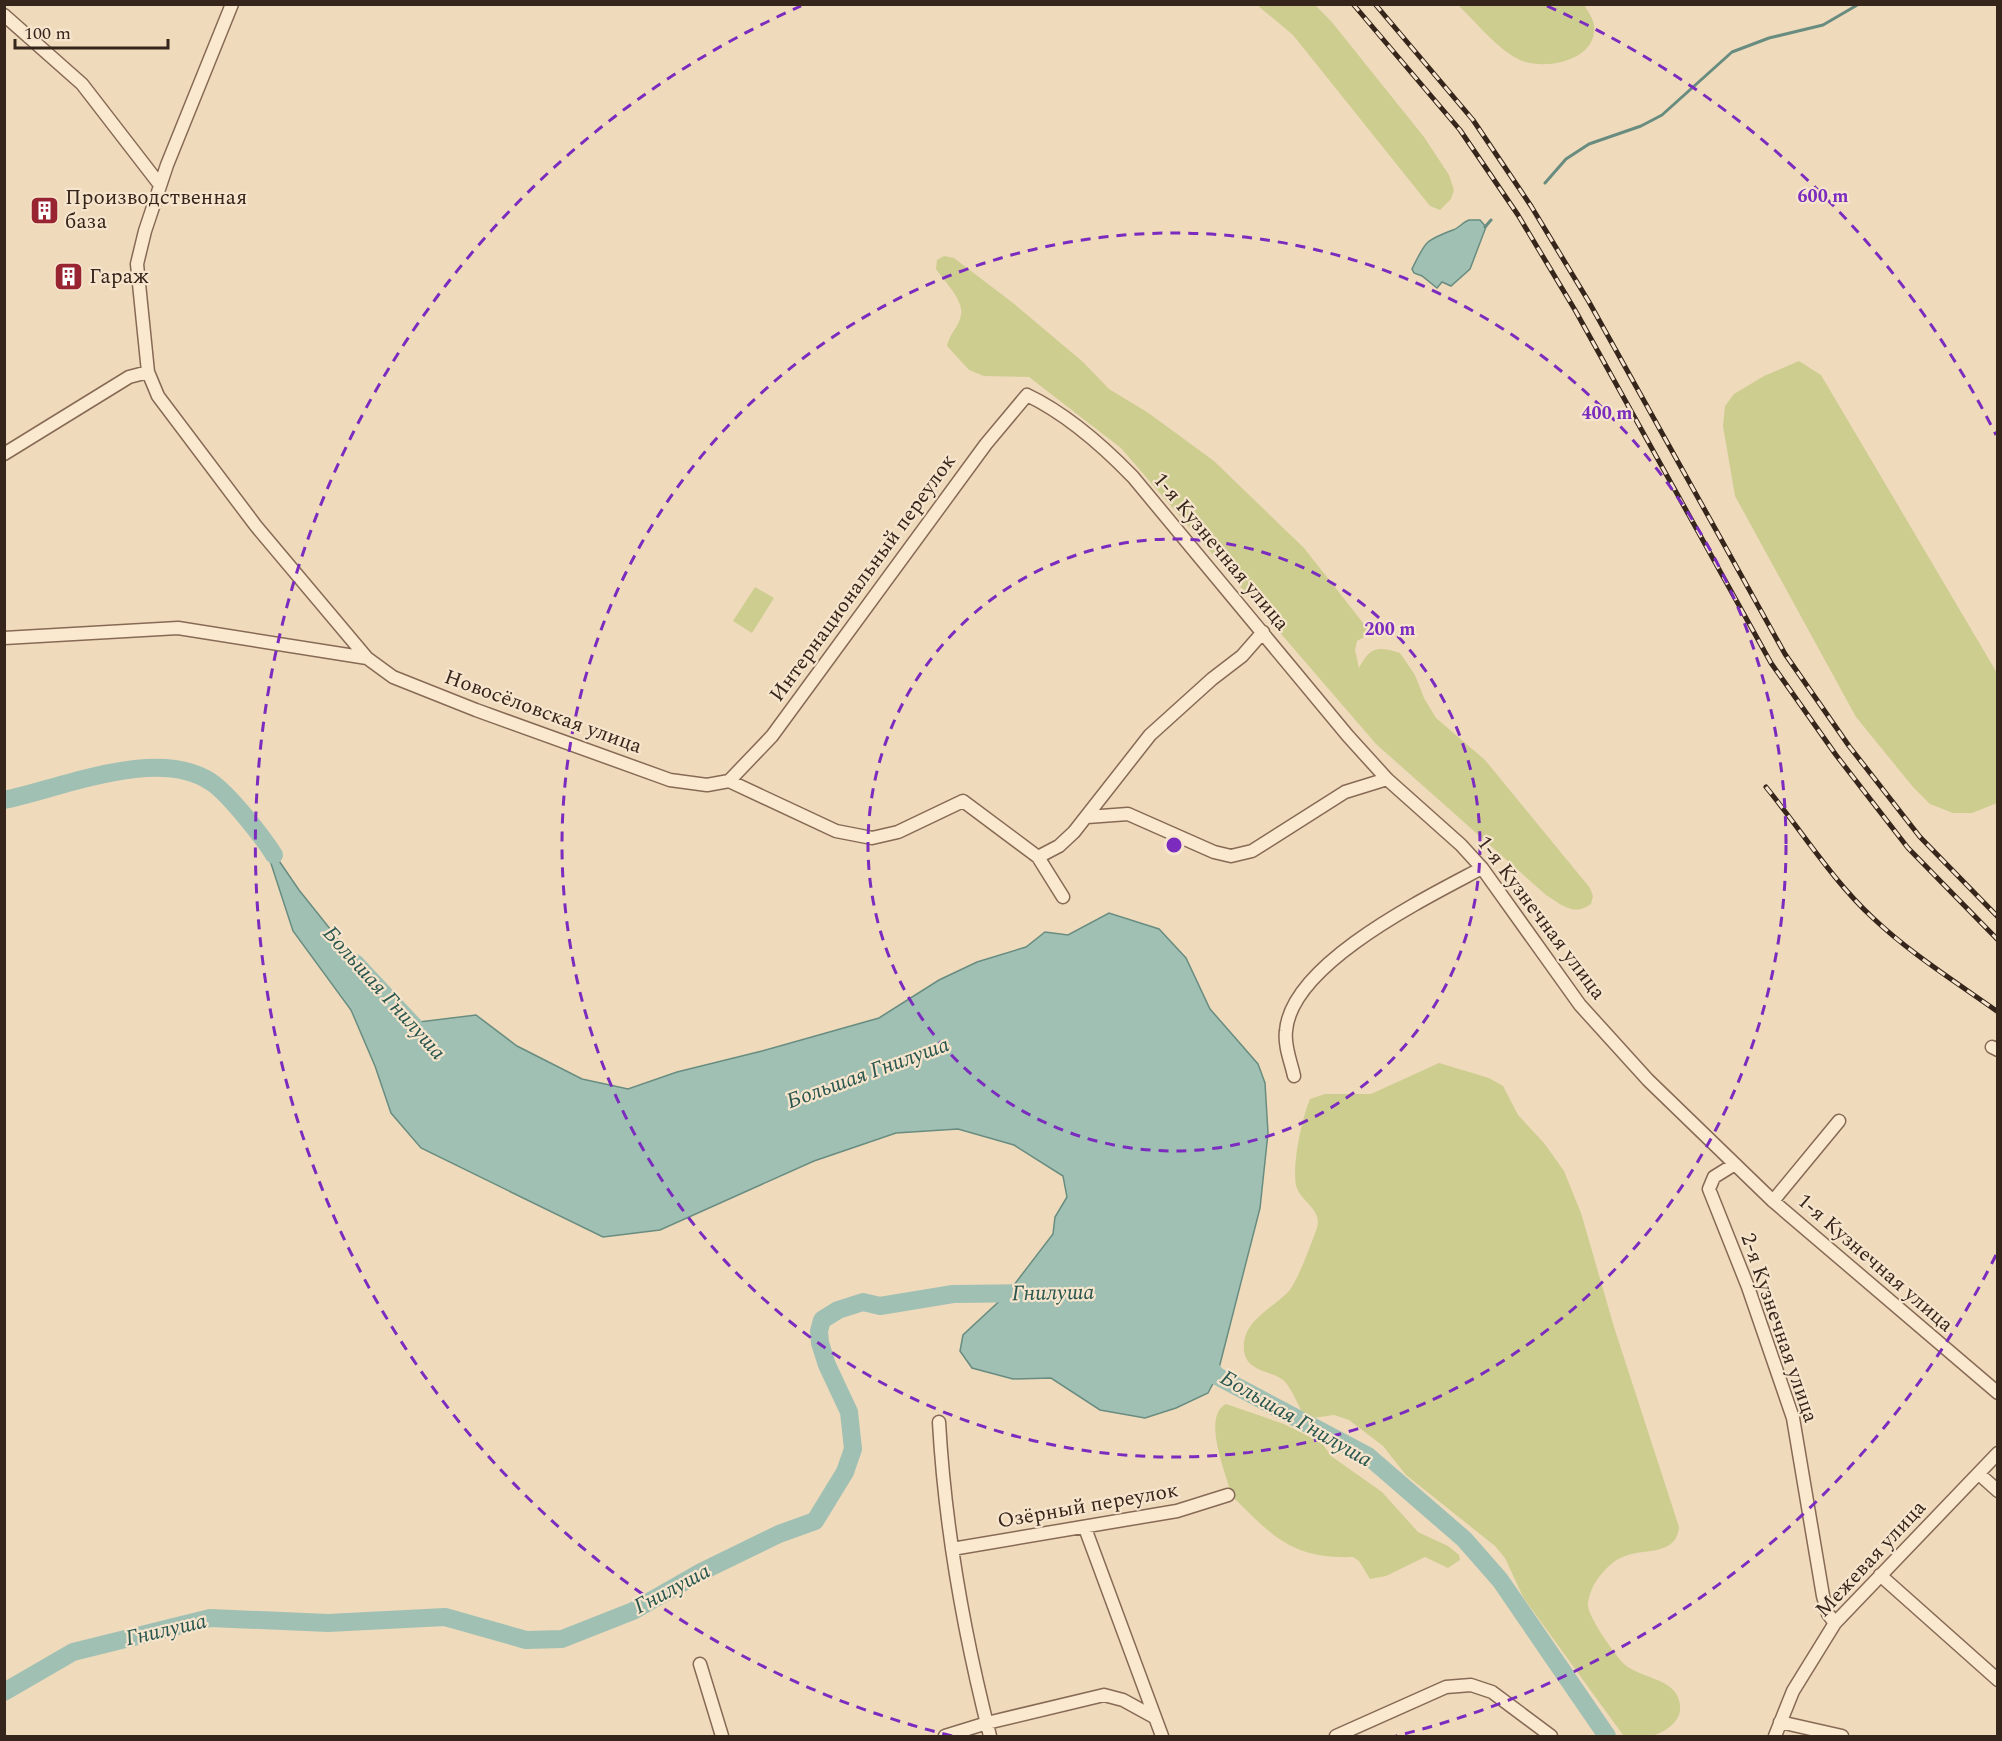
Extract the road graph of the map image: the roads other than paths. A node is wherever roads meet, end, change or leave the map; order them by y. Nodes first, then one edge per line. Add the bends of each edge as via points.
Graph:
1 (232, 4) edge
2 (4, 15) edge
3 (160, 185) junction
4 (148, 372) junction
5 (1027, 395) joint
6 (4, 454) edge
7 (1263, 632) junction
8 (4, 638) edge
9 (367, 658) junction
10 (1387, 779) junction
11 (729, 781) junction
12 (1087, 817) junction
13 (1038, 857) junction
14 (1482, 868) junction
15 (1063, 897) dead end
16 (1294, 1076) dead end
17 (1839, 1121) dead end
18 (1735, 1164) junction
19 (1773, 1201) junction
20 (1998, 1393) edge
21 (939, 1422) dead end
22 (1998, 1453) edge
23 (1979, 1474) junction
24 (1998, 1491) edge
25 (1228, 1495) dead end
26 (1085, 1528) junction
27 (952, 1549) junction
28 (1880, 1575) junction
29 (1835, 1623) junction
30 (700, 1664) dead end
31 (1998, 1680) edge
32 (1154, 1717) junction
33 (1780, 1722) junction
34 (987, 1723) junction
35 (722, 1737) edge
36 (945, 1737) edge
37 (990, 1737) edge
38 (1162, 1737) edge
39 (1336, 1737) edge
40 (1551, 1737) edge
41 (1775, 1737) edge
42 (1842, 1737) edge

1 - 3 street
2 - 3 street via 82,84
3 - 4 street via 137,264
4 - 6 street via 129,377
4 - 9 street via 158,396 256,526
5 - 7 street, 1-я Кузнечная улица via 1057,412 1127,470
5 - 11 street, Интернациональный переулок via 986,444 772,736
7 - 10 street, 1-я Кузнечная улица
7 - 12 street via 1242,656 1150,735
8 - 9 street, Новосёловская улица via 178,627
9 - 11 street, Новосёловская улица via 393,677 670,780 707,785
10 - 12 street via 1344,792 1252,851 1231,856 1205,849 1128,814
10 - 14 street, 1-я Кузнечная улица
11 - 13 street via 836,831 872,838 898,832 963,801
12 - 13 street via 1059,846
13 - 15 street
14 - 16 street via 1349,945 1320,973 1302,995 1286,1030
14 - 18 street, 1-я Кузнечная улица via 1580,1005 1648,1080
17 - 19 street
18 - 19 street, 1-я Кузнечная улица
18 - 29 street, 2-я Кузнечная улица via 1713,1177 1709,1189 1793,1418 1823,1596
19 - 20 street, 1-я Кузнечная улица
21 - 27 street via 942,1486
22 - 23 street, Межевая улица
23 - 24 street
23 - 28 street, Межевая улица
25 - 26 street, Озёрный переулок via 1188,1509
26 - 27 street, Озёрный переулок
26 - 32 street
27 - 34 street
28 - 29 street, Межевая улица
28 - 31 street
29 - 33 street, Межевая улица via 1803,1673
30 - 35 street
32 - 34 street via 1123,1700 1104,1695
32 - 38 street
33 - 41 street, Межевая улица
33 - 42 street
34 - 36 street
34 - 37 street
39 - 40 street via 1446,1687 1471,1685 1492,1692

